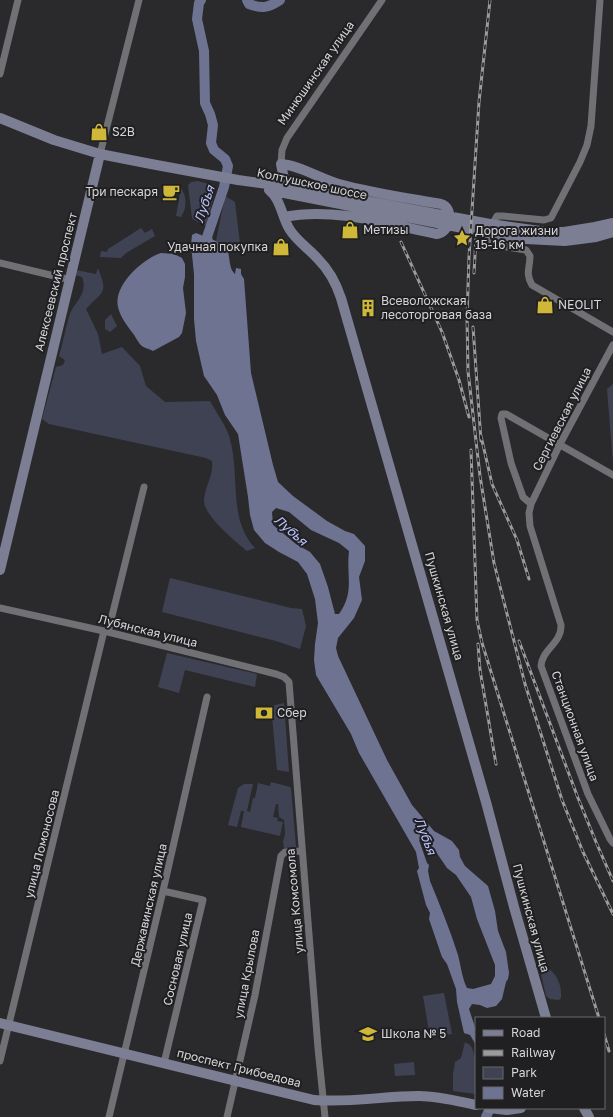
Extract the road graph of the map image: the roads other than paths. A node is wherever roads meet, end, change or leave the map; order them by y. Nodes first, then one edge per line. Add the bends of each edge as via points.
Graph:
1 (18, 0) edge
2 (139, 0) edge
3 (382, 0) edge
4 (600, 0) edge
5 (0, 74) edge
6 (0, 118) edge
7 (100, 154) junction
8 (281, 164) junction
9 (269, 187) junction
10 (295, 190) junction
11 (284, 217) junction
12 (613, 223) edge
13 (613, 232) edge
14 (0, 263) edge
15 (71, 280) junction
16 (613, 332) edge
17 (613, 345) edge
18 (560, 444) junction
19 (613, 475) edge
20 (144, 487) dead end
21 (531, 504) junction
22 (0, 570) edge
23 (0, 608) edge
24 (106, 632) junction
25 (289, 682) joint
26 (207, 697) dead end
27 (613, 843) edge
28 (302, 851) junction
29 (164, 891) junction
30 (546, 1017) edge
31 (5, 1024) edge
32 (125, 1053) junction
33 (0, 1061) edge
34 (164, 1063) junction
35 (236, 1080) junction
36 (324, 1101) junction
37 (475, 1105) edge
38 (492, 1109) edge
39 (514, 1109) edge
40 (109, 1117) edge
41 (227, 1117) edge
42 (326, 1117) edge

1 - 5 street
2 - 7 street, Алексеевский проспект
3 - 8 street, Минюшинская улица via 287,138 282,150
4 - 16 street via 591,126 587,145 551,218 544,220 500,216 494,219 491,235 492,242 500,246 526,250 530,256 528,277 532,285
6 - 7 street via 54,140
7 - 9 street, Колтушское шоссе
7 - 15 street, Алексеевский проспект
8 - 9 street, Минюшинская улица via 278,178
8 - 10 street, Минюшинская улица via 284,179
8 - 11 street via 341,185 441,204 447,207 450,213 446,230 440,234 340,216 312,214
9 - 10 street, Колтушское шоссе
9 - 11 street, Пушкинская улица
10 - 11 street via 283,204
10 - 12 street, Колтушское шоссе via 528,230 564,232
10 - 13 street, Колтушское шоссе via 488,233 526,239 565,241
11 - 30 street, Пушкинская улица via 293,234 326,268 341,298
14 - 15 street
15 - 22 street, Алексеевский проспект
17 - 18 street, Сергиевская улица
18 - 19 street
18 - 21 street, Сергиевская улица
18 - 21 street via 502,414 511,463 524,497
20 - 24 street, улица Ломоносова
21 - 27 street, Станционная улица via 530,526 561,626 560,636 544,654 541,666 588,794
23 - 24 street, Лубянская улица
24 - 25 street, Лубянская улица via 276,674
24 - 31 street, улица Ломоносова
25 - 28 street, улица Комсомола
26 - 29 street, Державинская улица
28 - 35 street, улица Крылова via 285,852 281,856
28 - 36 street, улица Комсомола
29 - 32 street, Державинская улица
29 - 34 street, Сосновая улица via 203,900
31 - 32 street, проспект Грибоедова
31 - 33 street, улица Ломоносова
32 - 34 street, проспект Грибоедова
32 - 40 street, Державинская улица
34 - 35 street, проспект Грибоедова
35 - 36 street, проспект Грибоедова
35 - 41 street, улица Крылова
36 - 37 street, проспект Грибоедова via 419,1096
36 - 42 street, улица Комсомола
38 - 39 street

